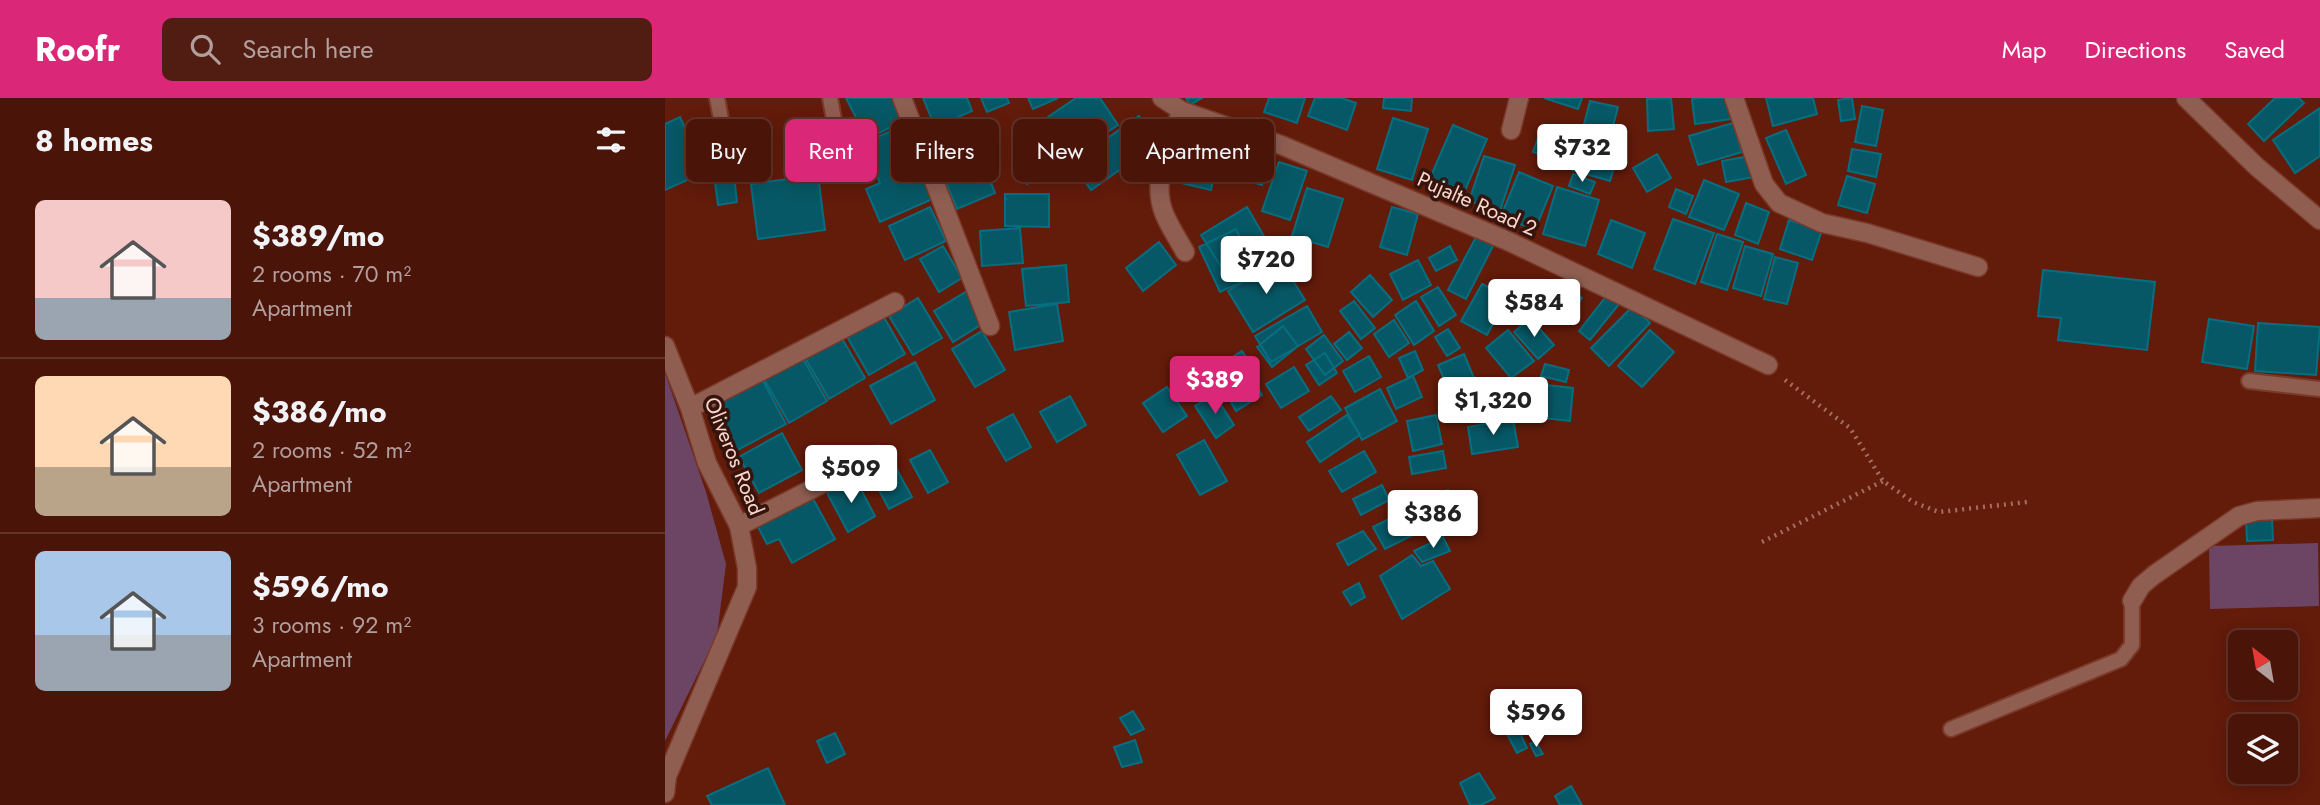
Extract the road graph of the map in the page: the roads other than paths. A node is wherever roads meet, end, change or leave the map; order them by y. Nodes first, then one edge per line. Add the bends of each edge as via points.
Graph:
1 (717, 98) edge
2 (830, 98) edge
3 (902, 98) edge
4 (1162, 98) edge
5 (1519, 98) edge
6 (1734, 98) edge
7 (2186, 98) edge
8 (1182, 111) junction
9 (721, 119) edge
10 (834, 119) edge
11 (1511, 130) dead end
12 (2320, 220) edge
13 (1185, 252) dead end
14 (1978, 267) dead end
15 (895, 302) dead end
16 (990, 326) dead end
17 (665, 346) edge
18 (1768, 365) road end
19 (2249, 381) dead end
20 (2320, 389) edge
21 (690, 408) junction
22 (879, 455) dead end
23 (2320, 508) edge
24 (739, 526) junction
25 (2132, 601) joint
26 (1951, 729) dead end
27 (665, 793) edge

1 - 9 lane
2 - 10 lane
3 - 16 street
4 - 8 street, Pujalte Road 2
5 - 11 street
6 - 14 street via 1764,184 1779,203 1822,223
7 - 12 street
8 - 13 street via 1170,137 1159,189 1163,212
8 - 18 street, Pujalte Road 2 via 1281,145 1510,242
15 - 21 street
17 - 21 street, Oliveros Road
19 - 20 lane
21 - 24 street, Oliveros Road via 707,463
22 - 24 street
23 - 25 street via 2239,516 2154,575
24 - 27 street, Oliveros Road via 747,587 667,776
25 - 26 lane via 2132,645 2121,659

